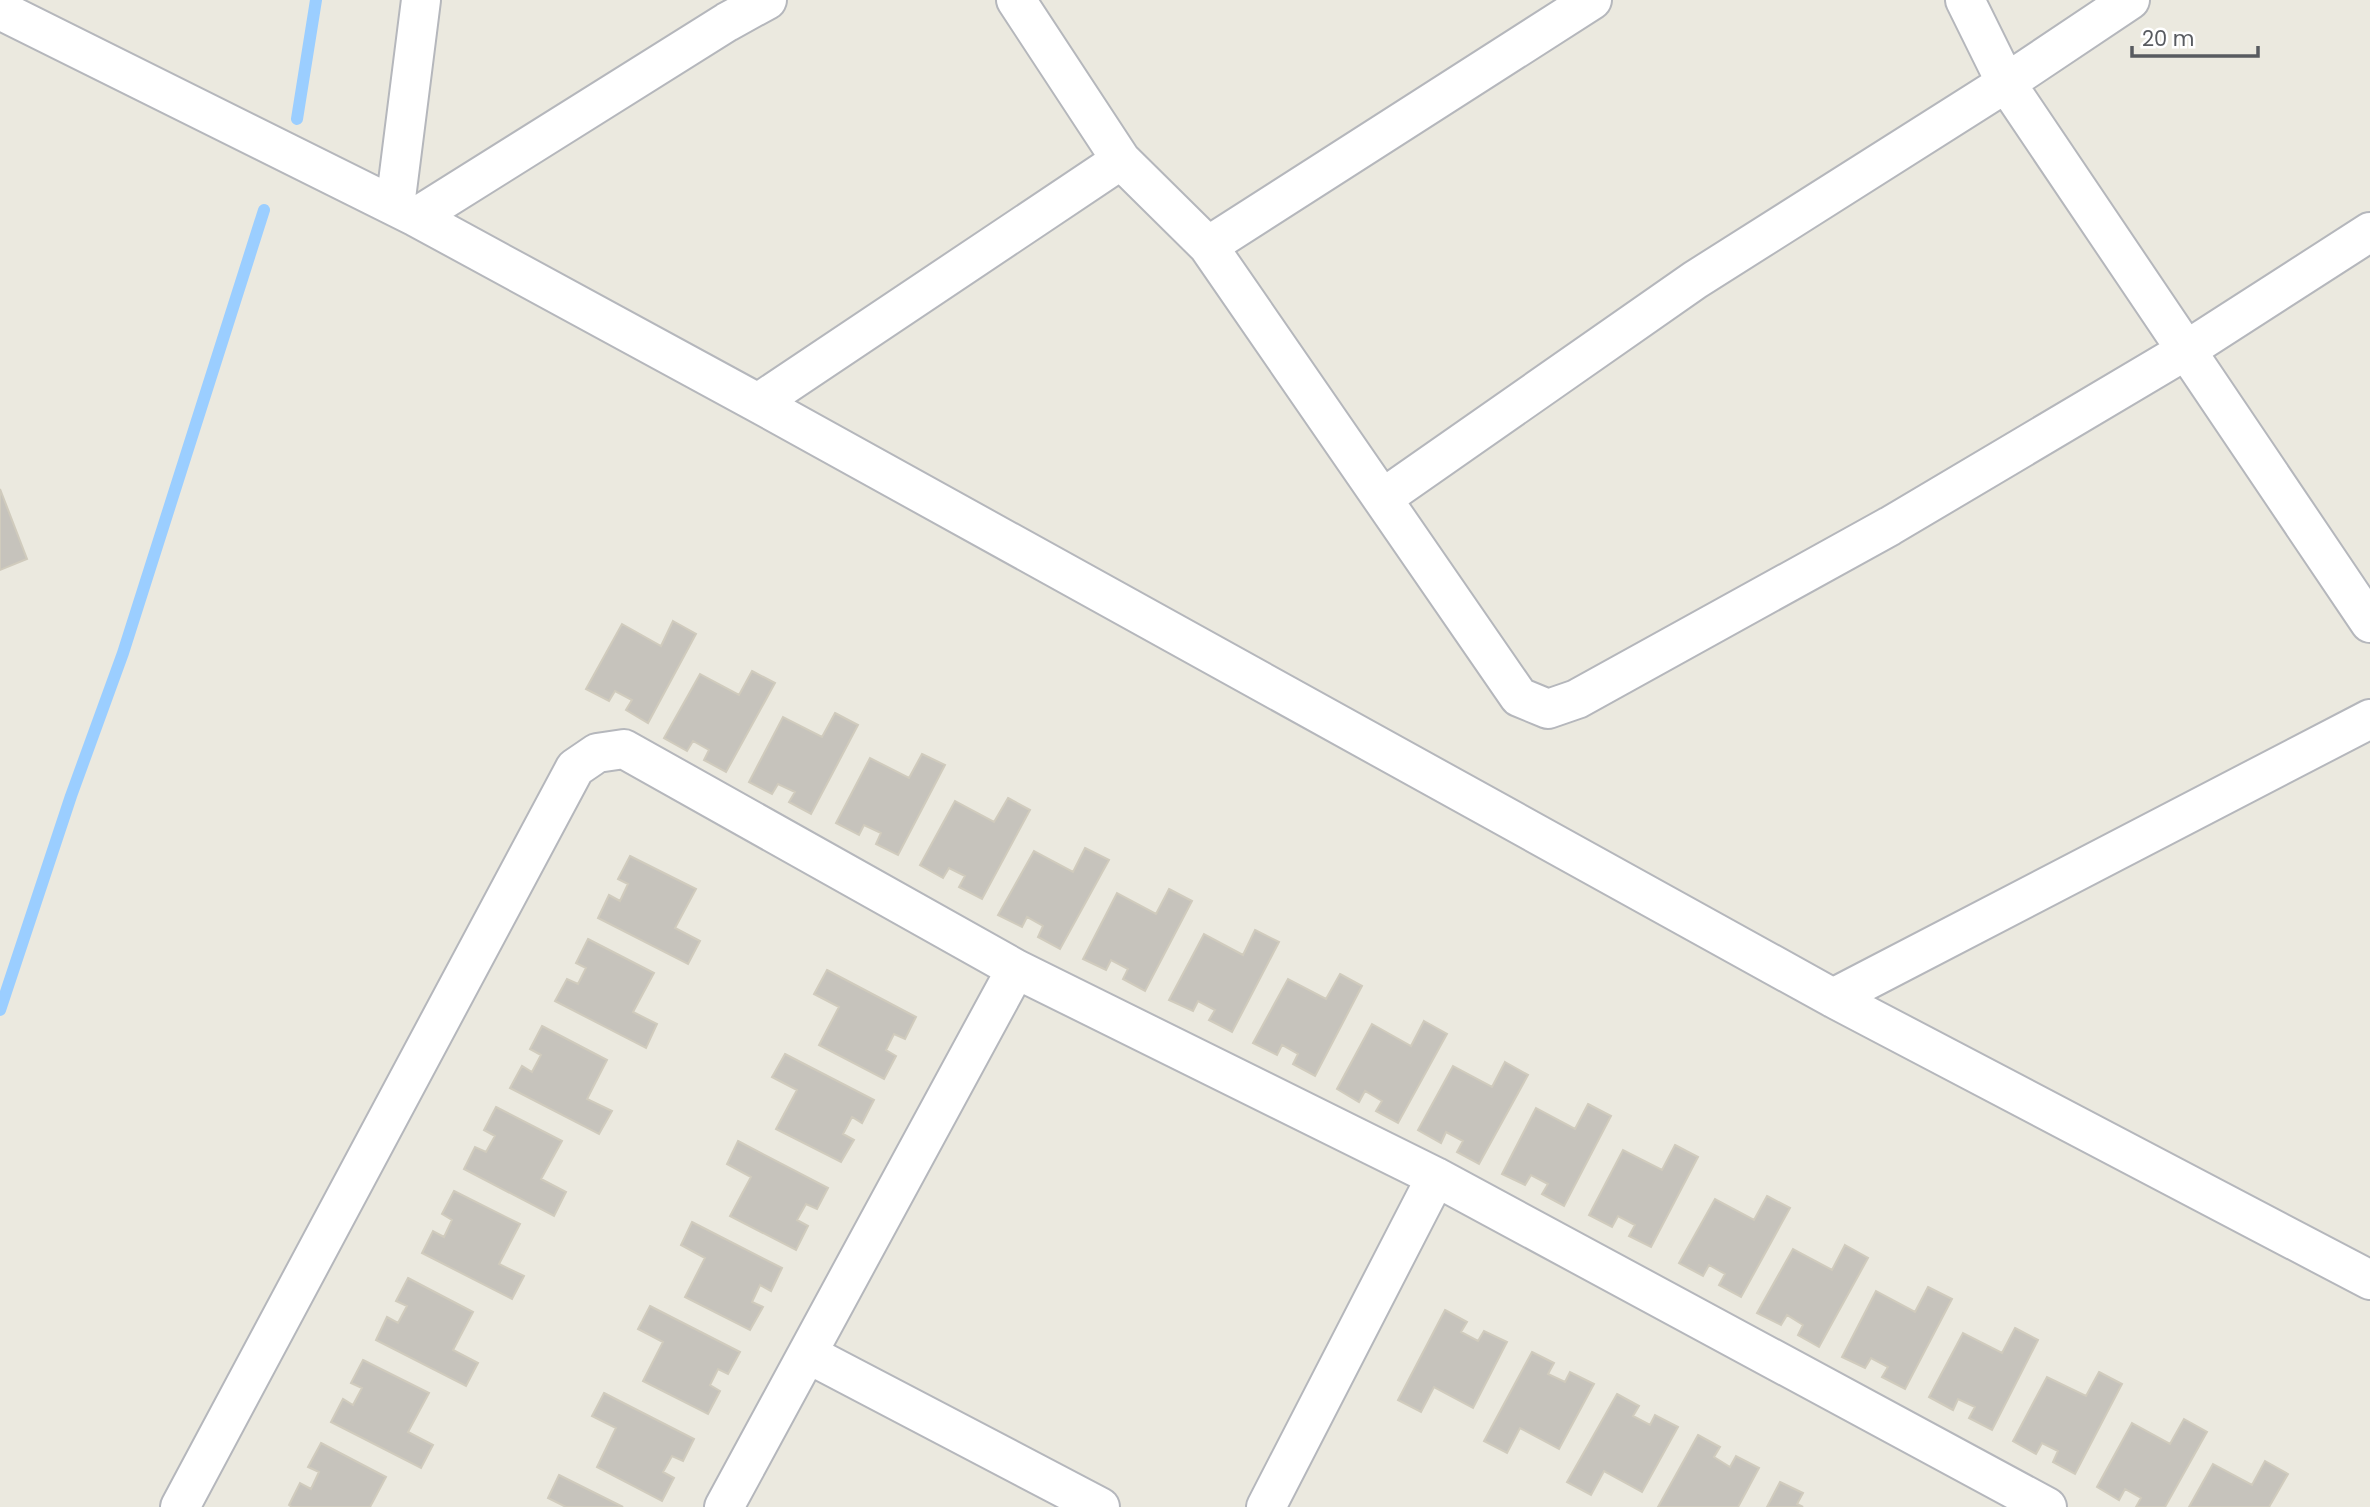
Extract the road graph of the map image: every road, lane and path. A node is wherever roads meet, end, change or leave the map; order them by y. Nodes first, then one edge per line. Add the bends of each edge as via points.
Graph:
1 (421, 0) edge
2 (767, 0) edge
3 (1016, 0) edge
4 (1592, 0) edge
5 (1965, 0) edge
6 (2130, 0) edge
7 (0, 10) edge
8 (2006, 83) junction
9 (1121, 160) junction
10 (405, 212) junction
11 (2370, 232) edge
12 (1208, 246) junction
13 (2185, 351) junction
14 (758, 403) junction
15 (1383, 498) junction
16 (2370, 623) edge
17 (2370, 719) edge
18 (1016, 969) junction
19 (1833, 998) junction
20 (1436, 1177) junction
21 (2370, 1280) edge
22 (808, 1354) junction
23 (180, 1507) edge
24 (724, 1507) edge
25 (1100, 1507) edge
26 (1266, 1507) edge
27 (2048, 1507) edge

1 - 10 street
2 - 10 street
3 - 9 street
4 - 12 street
5 - 8 street
6 - 8 street
7 - 10 street
8 - 13 street
8 - 15 street via 1695,280
9 - 12 street
9 - 14 street
10 - 14 street
11 - 13 street
12 - 15 street
13 - 15 street via 1890,526 1577,699 1548,709 1519,697
13 - 16 street
14 - 19 street
17 - 19 street
18 - 20 street
18 - 22 street
18 - 23 street via 624,749 597,753 575,768
19 - 21 street
20 - 26 street
20 - 27 street
22 - 24 street
22 - 25 street

